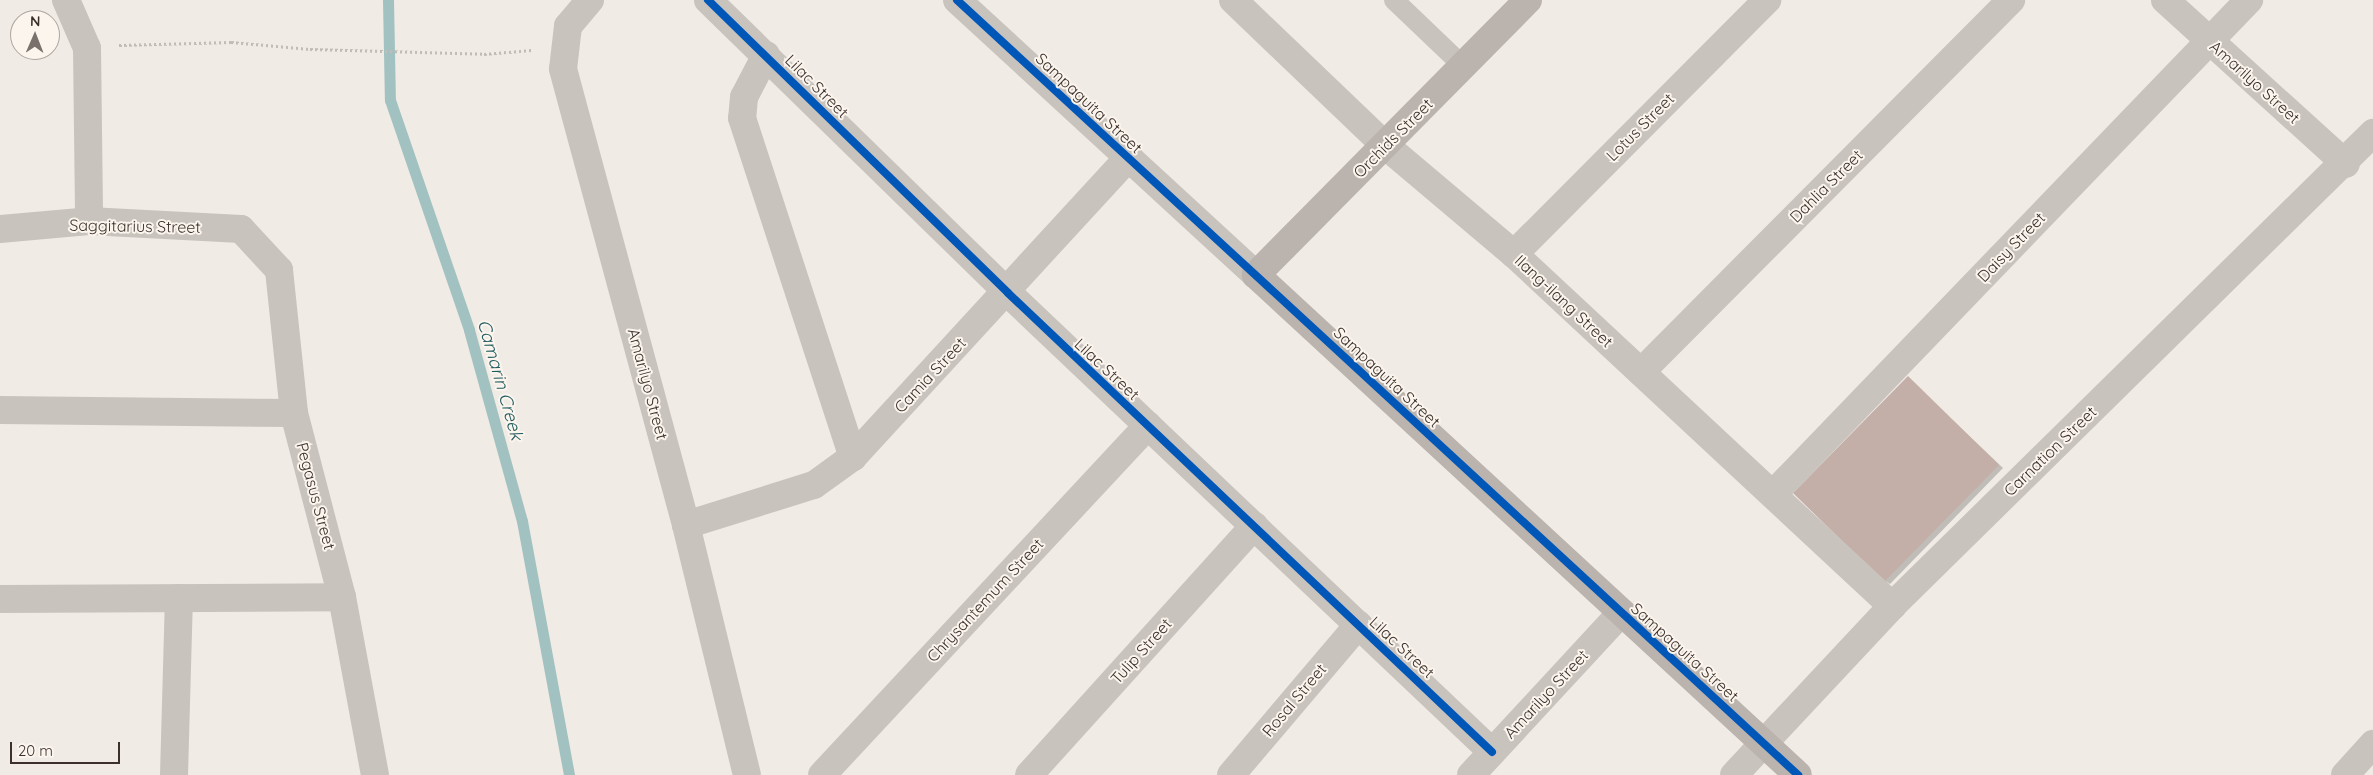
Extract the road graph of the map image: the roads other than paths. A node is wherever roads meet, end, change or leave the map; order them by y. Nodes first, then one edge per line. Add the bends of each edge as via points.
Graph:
1 (66, 0) edge
2 (590, 0) edge
3 (708, 0) edge
4 (957, 0) edge
5 (1233, 0) edge
6 (1394, 0) edge
7 (1528, 0) edge
8 (1767, 0) edge
9 (2010, 0) edge
10 (2165, 0) edge
11 (2249, 0) edge
12 (2210, 41) junction
13 (766, 55) junction
14 (1463, 66) junction
15 (2373, 134) edge
16 (1386, 146) junction
17 (1129, 157) junction
18 (2346, 164) junction
19 (89, 221) junction
20 (241, 229) joint
21 (0, 230) edge
22 (1514, 254) junction
23 (1256, 275) junction
24 (1008, 293) junction
25 (1641, 372) junction
26 (0, 410) edge
27 (294, 413) junction
28 (1148, 426) junction
29 (853, 457) junction
30 (1774, 493) junction
31 (686, 525) junction
32 (1254, 526) junction
33 (342, 597) junction
34 (179, 598) junction
35 (0, 599) edge
36 (1892, 606) junction
37 (1621, 613) junction
38 (1358, 625) junction
39 (1764, 743) junction
40 (2373, 744) edge
41 (1492, 752) junction
42 (174, 775) edge
43 (374, 775) edge
44 (747, 775) edge
45 (822, 775) edge
46 (1029, 775) edge
47 (1231, 775) edge
48 (1471, 775) edge
49 (1734, 775) edge
50 (1798, 775) edge
51 (2345, 775) edge

1 - 19 street via 87,48
2 - 31 street, Amarilyo Street via 568,26 563,47 563,69
3 - 13 street, Lilac Street
4 - 17 street, Sampaguita Street
5 - 16 street, Ilang-ilang Street
6 - 14 lane
7 - 14 street, Orchids Street
8 - 22 street, Lotus Street
9 - 25 street, Dahlia Street
10 - 12 street, Amarilyo Street
11 - 12 street, Daisy Street
12 - 18 street, Amarilyo Street
12 - 30 street, Daisy Street
13 - 24 street, Lilac Street
13 - 29 street via 744,97 742,118
14 - 16 street, Orchids Street
15 - 18 street, Carnation Street
16 - 22 street, Ilang-ilang Street
16 - 23 street, Orchids Street
17 - 23 street, Sampaguita Street
17 - 24 street, Camia Street
18 - 36 street, Carnation Street
19 - 20 street, Saggitarius Street
19 - 21 street, Saggitarius Street
20 - 27 street, Pegasus Street via 278,270
22 - 25 street, Ilang-ilang Street
23 - 37 street, Sampaguita Street
24 - 28 street, Lilac Street
24 - 29 street, Camia Street
25 - 30 street, Ilang-ilang Street
26 - 27 street
27 - 33 street, Pegasus Street
28 - 32 street, Lilac Street
28 - 45 street, Chrysantemum Street
29 - 31 street, Camia Street via 814,485
30 - 36 street, Ilang-ilang Street
31 - 44 street, Amarilyo Street
32 - 38 street, Lilac Street
32 - 46 street, Tulip Street
33 - 34 street
33 - 43 street, Pegasus Street
34 - 35 street
34 - 42 street
36 - 39 street, Carnation Street
37 - 39 street, Sampaguita Street
37 - 41 street, Amarilyo Street
38 - 41 street, Lilac Street
38 - 47 street, Rosal Street
39 - 49 street, Carnation Street
39 - 50 street, Sampaguita Street
40 - 51 street
41 - 48 street, Amarilyo Street

